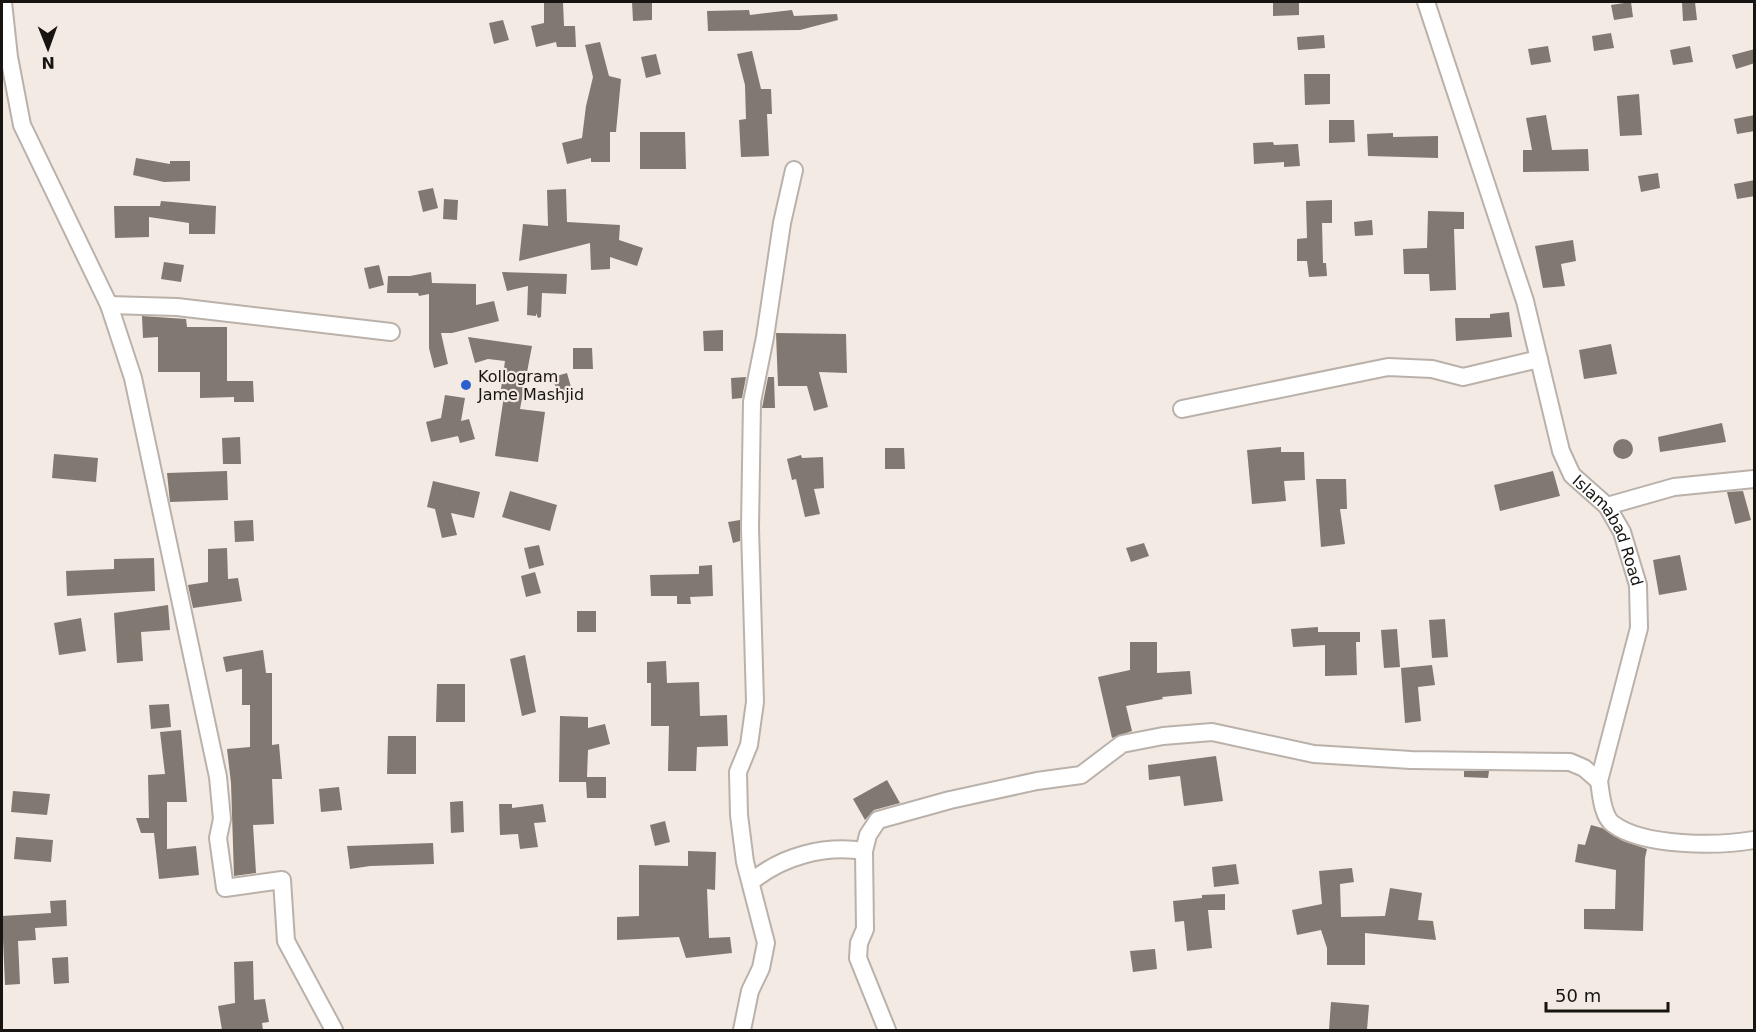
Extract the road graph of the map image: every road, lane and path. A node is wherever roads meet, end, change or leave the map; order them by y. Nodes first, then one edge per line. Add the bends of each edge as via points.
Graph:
1 (3, 2) edge
2 (1426, 2) edge
3 (794, 170) dead end
4 (109, 305) junction
5 (391, 333) dead end
6 (1539, 359) junction
7 (1182, 409) dead end
8 (1755, 479) edge
9 (1606, 506) junction
10 (1599, 781) junction
11 (1755, 840) edge
12 (864, 851) junction
13 (751, 882) junction
14 (334, 1030) edge
15 (742, 1030) edge
16 (887, 1030) edge

1 - 4 street via 22,125
2 - 6 street, Islamabad Road via 1497,211
3 - 13 street via 752,402 750,528 755,702 749,745 738,772 739,815
4 - 5 street via 177,307
4 - 14 street via 133,378 201,690 218,777 222,819 218,838 225,888 282,880 286,941
6 - 7 street via 1463,377 1432,369 1388,367
6 - 9 street, Islamabad Road via 1561,451 1572,475
8 - 9 street via 1674,487
9 - 10 street, Islamabad Road via 1622,532 1638,585 1639,628
10 - 11 street, Islamabad Road via 1612,823 1634,833 1670,842
10 - 12 street via 1570,762 1314,754 1212,732 1162,736 1122,744 1081,775 950,800 878,820
12 - 13 street via 842,848 810,853 768,868
12 - 16 street via 866,929 859,943 858,958
13 - 15 street via 766,943

